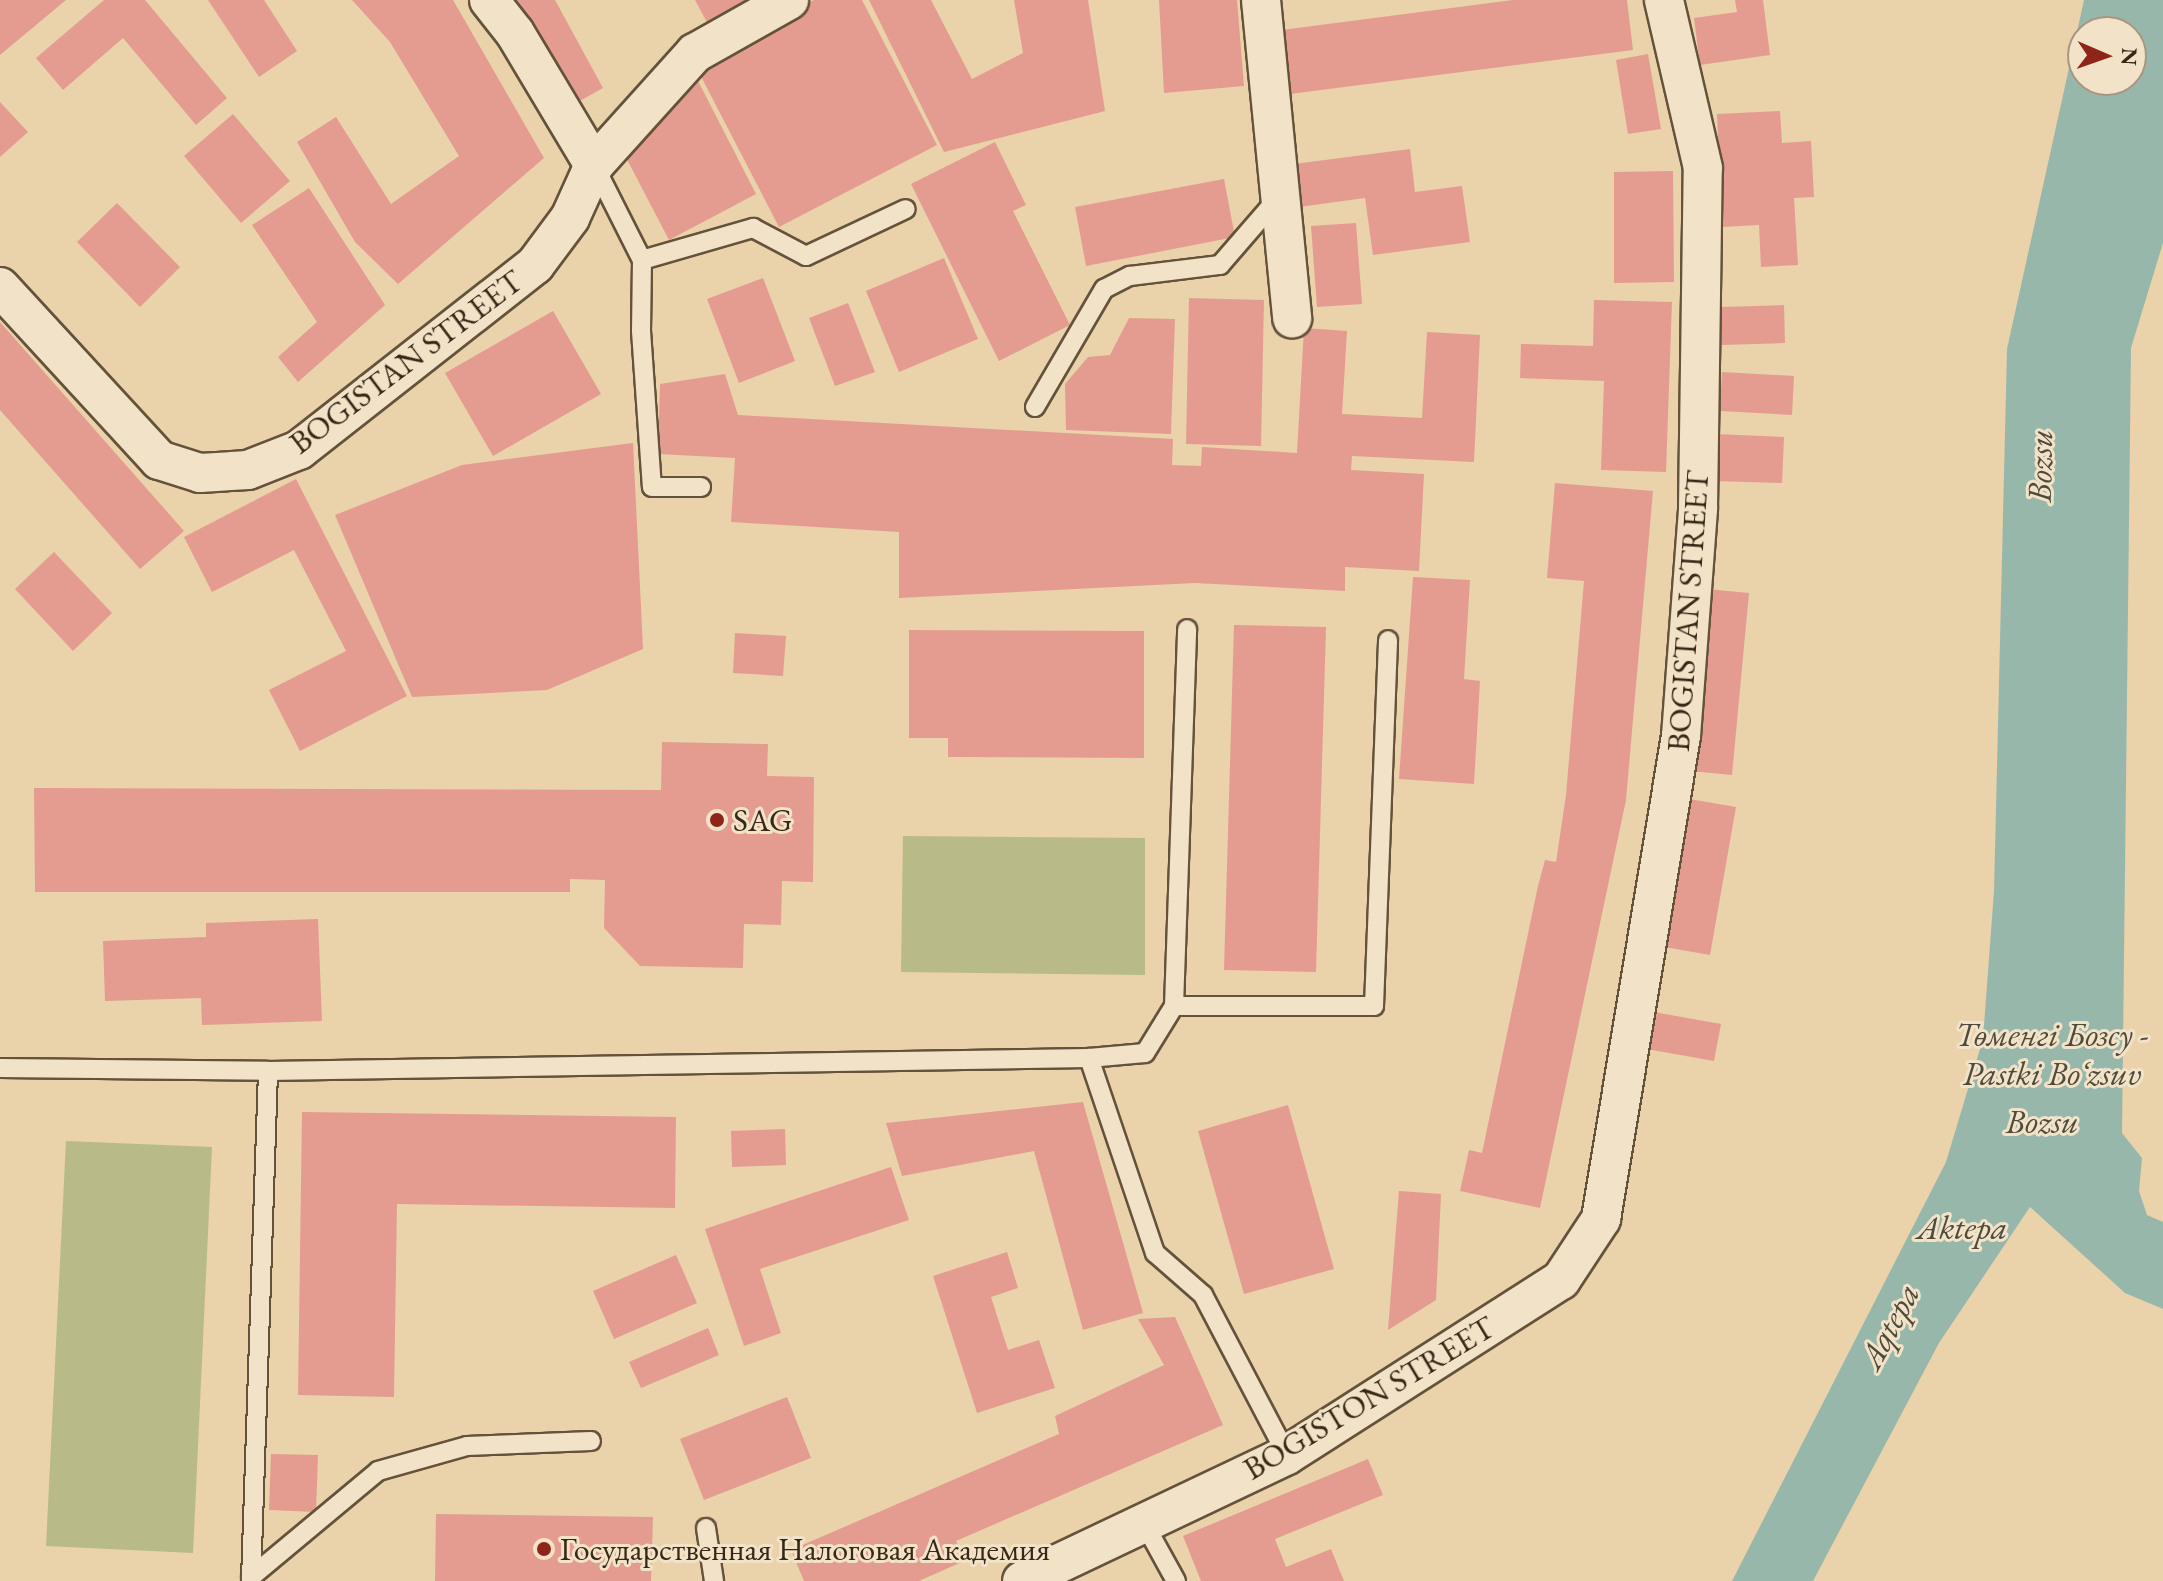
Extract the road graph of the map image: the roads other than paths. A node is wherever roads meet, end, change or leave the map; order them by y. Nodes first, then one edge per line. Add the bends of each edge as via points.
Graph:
1 (489, 0) edge
2 (789, 0) edge
3 (1261, 0) edge
4 (1664, 0) edge
5 (594, 165) junction
6 (1280, 196) junction
7 (906, 209) dead end
8 (642, 260) junction
9 (0, 287) edge
10 (1292, 318) dead end
11 (1035, 407) dead end
12 (701, 487) dead end
13 (1187, 629) dead end
14 (1388, 640) dead end
15 (1174, 1006) junction
16 (1089, 1058) junction
17 (0, 1068) edge
18 (268, 1071) junction
19 (591, 1441) dead end
20 (1287, 1455) junction
21 (1144, 1523) junction
22 (706, 1528) dead end
23 (251, 1579) edge
24 (714, 1581) edge
25 (1022, 1581) edge
26 (1176, 1581) edge

1 - 5 street via 515,33
2 - 5 street, BOGISTAN STREET via 695,53
3 - 6 street
4 - 20 street, BOGISTAN STREET via 1703,168 1698,508 1681,736 1601,1219 1561,1280
5 - 8 lane
5 - 9 street, BOGISTAN STREET via 570,218 535,265 299,450 248,470 200,473 159,460
6 - 10 street
6 - 11 lane via 1220,265 1130,276 1104,289
7 - 8 lane via 806,256 753,228
8 - 12 lane via 641,331 652,487
13 - 15 lane
14 - 15 lane via 1374,1006
15 - 16 lane via 1145,1053
16 - 18 lane
16 - 20 lane via 1155,1253 1203,1295
17 - 18 lane
18 - 23 lane
19 - 23 lane via 467,1446 378,1471
20 - 21 street, BOGISTON STREET
21 - 25 street, BOGISTON STREET
21 - 26 lane
22 - 24 lane

